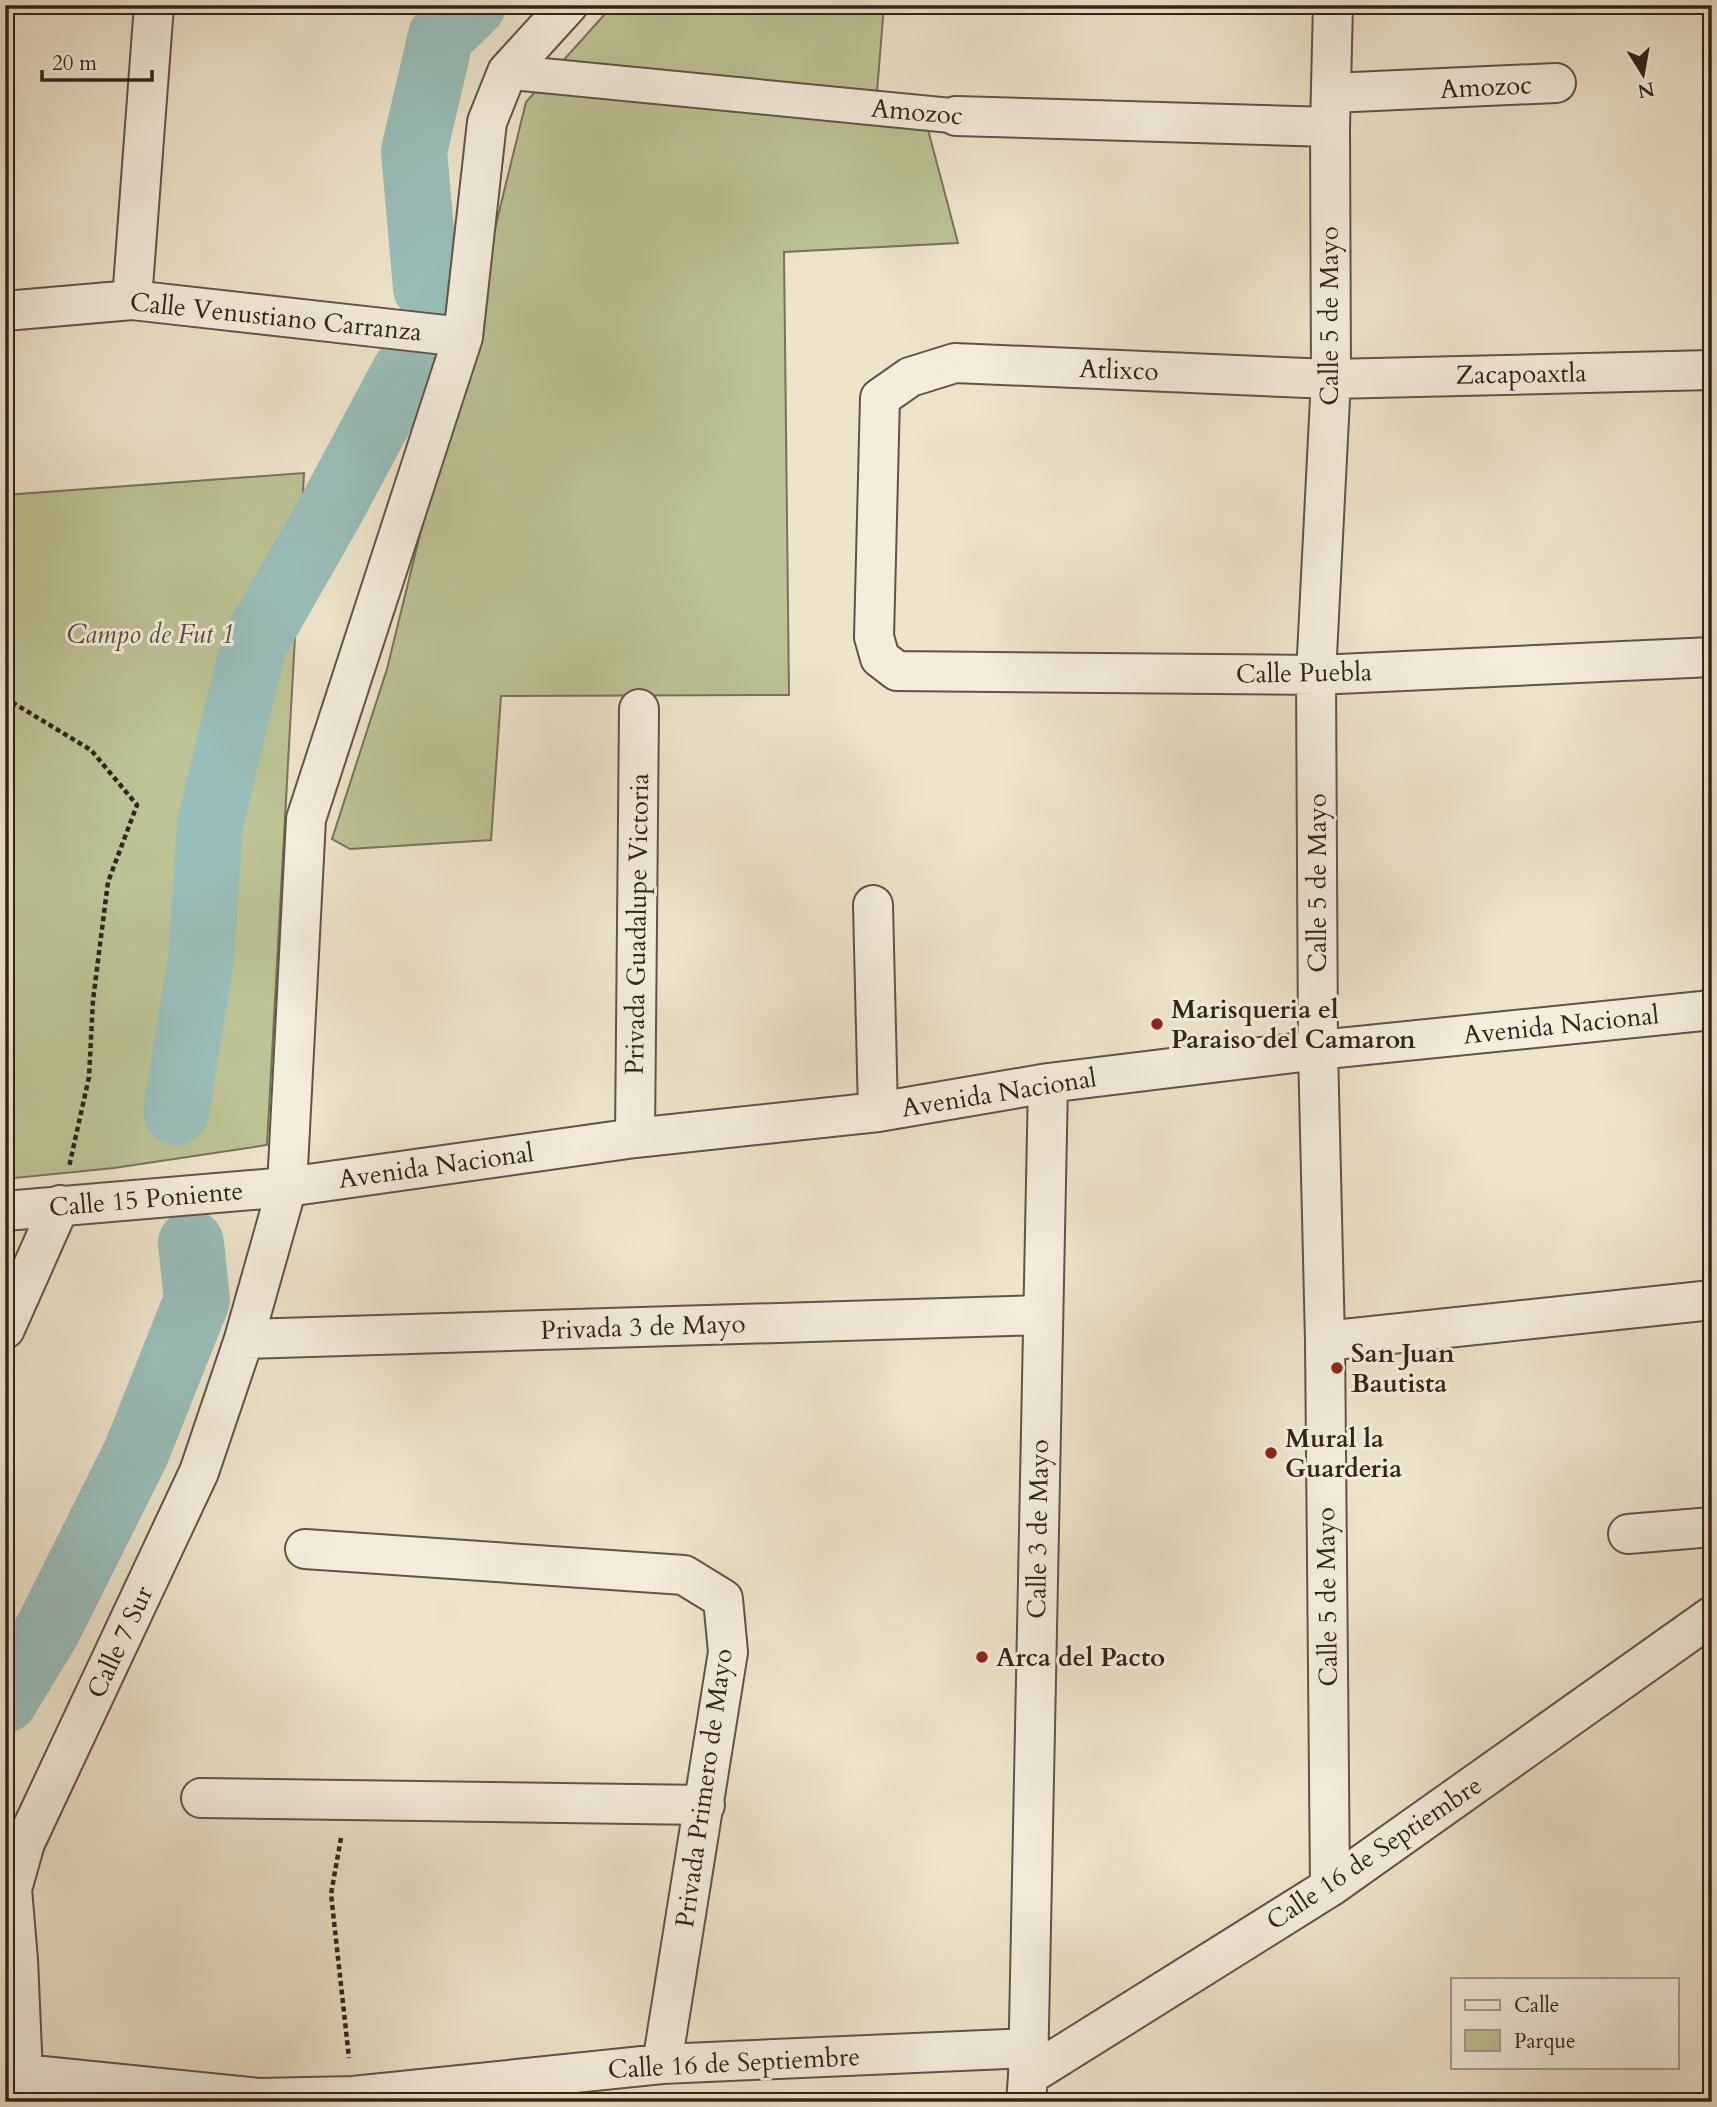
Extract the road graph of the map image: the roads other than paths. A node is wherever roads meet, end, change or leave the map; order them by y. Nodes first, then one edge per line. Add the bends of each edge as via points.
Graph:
1 (154, 5) edge
2 (568, 5) edge
3 (1333, 5) edge
4 (507, 72) junction
5 (1556, 83) dead end
6 (1330, 110) junction
7 (956, 116) joint
8 (132, 300) junction
9 (5, 311) edge
10 (463, 337) junction
11 (1712, 370) edge
12 (1331, 379) junction
13 (1712, 657) edge
14 (897, 671) joint
15 (1316, 675) junction
16 (639, 709) dead end
17 (873, 905) dead end
18 (1712, 1010) edge
19 (1318, 1050) junction
20 (1048, 1083) junction
21 (878, 1112) junction
22 (635, 1138) junction
23 (287, 1187) junction
24 (60, 1205) junction
25 (5, 1211) edge
26 (1712, 1300) edge
27 (1042, 1315) junction
28 (5, 1329) edge
29 (244, 1339) junction
30 (1325, 1340) junction
31 (1712, 1527) edge
32 (1628, 1534) dead end
33 (305, 1549) dead end
34 (1712, 1616) edge
35 (201, 1798) dead end
36 (705, 1805) junction
37 (1330, 1887) junction
38 (662, 2064) junction
39 (1028, 2075) edge
40 (17, 2088) edge
41 (258, 2100) edge

1 - 8 street
2 - 4 street, Calle 7 Sur
3 - 6 street, Calle 5 de Mayo
4 - 7 street, Amozoc
4 - 10 street, Calle 7 Sur via 486,122
5 - 6 street, Amozoc
6 - 7 street, Amozoc
6 - 12 street, Calle 5 de Mayo
8 - 9 street, Calle Venustiano Carranza
8 - 10 street, Calle Venustiano Carranza
10 - 23 street, Calle 7 Sur via 306,819
11 - 12 street, Zacapoaxtla
12 - 14 street, Atlixco via 955,363 910,377 880,398 874,637 880,658
12 - 15 street, Calle 5 de Mayo
13 - 15 street, Calle Puebla
14 - 15 street, Calle Puebla
15 - 19 street, Calle 5 de Mayo
16 - 22 street, Privada Guadalupe Victoria
17 - 21 street
18 - 19 street, Avenida Nacional
19 - 20 street, Avenida Nacional
19 - 30 street, Calle 5 de Mayo
20 - 21 street, Avenida Nacional
20 - 27 street, Calle 3 de Mayo
21 - 22 street, Avenida Nacional
22 - 23 street, Avenida Nacional
23 - 24 street, Calle 15 Poniente
23 - 29 street, Calle 7 Sur
24 - 25 street, Calle 15 Poniente
24 - 28 street
26 - 30 street
27 - 29 street, Privada 3 de Mayo
27 - 39 street, Calle 3 de Mayo
29 - 40 street, Calle 7 Sur via 199,1472 25,1843 12,1889 18,1961
30 - 37 street, Calle 5 de Mayo
31 - 32 street
33 - 36 street, Privada Primero de Mayo via 684,1575 723,1599 728,1653
34 - 37 street, Calle 16 de Septiembre
35 - 36 street
36 - 38 street, Privada Primero de Mayo
37 - 39 street, Calle 16 de Septiembre
38 - 39 street, Calle 16 de Septiembre
38 - 41 street, Calle 16 de Septiembre via 353,2096
40 - 41 street, Calle 16 de Septiembre

